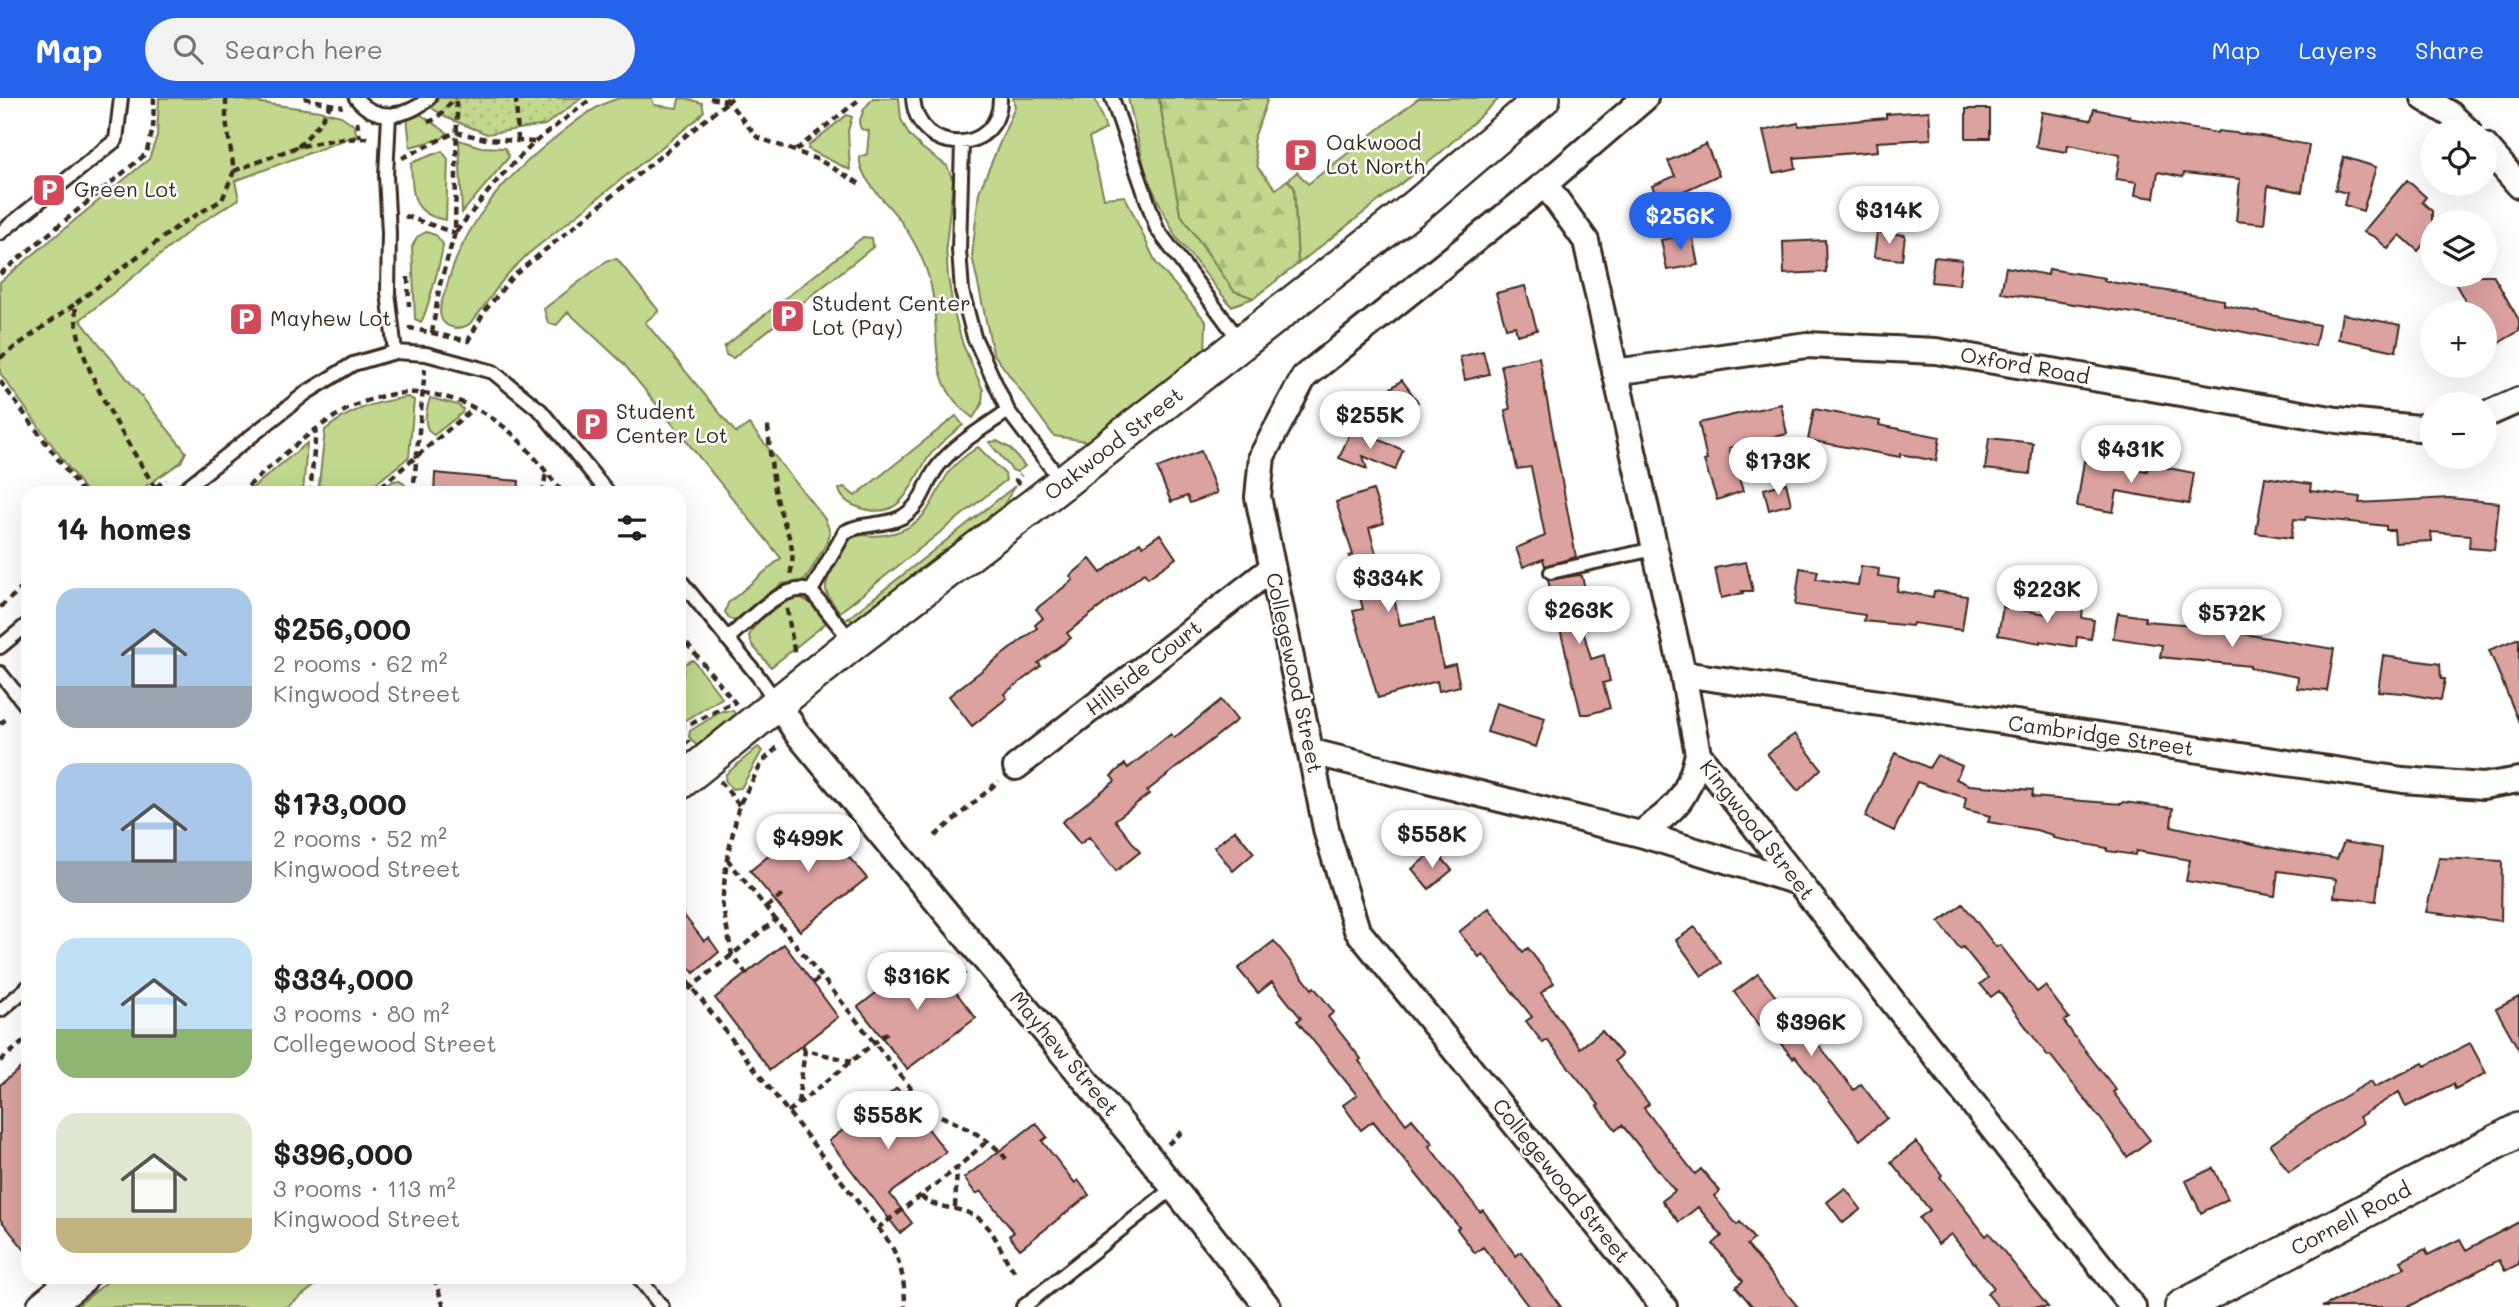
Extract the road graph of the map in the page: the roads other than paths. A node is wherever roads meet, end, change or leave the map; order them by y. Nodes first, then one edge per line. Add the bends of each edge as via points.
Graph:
1 (121, 98) edge
2 (356, 98) edge
3 (429, 98) edge
4 (913, 98) edge
5 (1000, 98) edge
6 (1112, 98) edge
7 (1544, 98) edge
8 (1645, 98) edge
9 (2424, 98) edge
10 (389, 115) junction
11 (2455, 119) edge
12 (962, 143) junction
13 (2497, 160) edge
14 (1545, 184) junction
15 (2519, 185) edge
16 (0, 233) edge
17 (1242, 344) junction
18 (395, 352) junction
19 (1615, 372) junction
20 (2519, 400) edge
21 (2497, 410) edge
22 (1008, 411) junction
23 (2420, 428) edge
24 (1063, 483) junction
25 (188, 486) edge
26 (602, 486) edge
27 (1654, 549) junction
28 (1271, 569) junction
29 (1551, 572) dead end
30 (686, 588) edge
31 (811, 591) junction
32 (21, 630) edge
33 (727, 639) junction
34 (853, 643) junction
35 (0, 646) edge
36 (0, 673) edge
37 (1684, 674) junction
38 (21, 699) edge
39 (778, 704) junction
40 (1312, 752) junction
41 (1698, 754) junction
42 (1016, 767) road end
43 (686, 777) edge
44 (2519, 780) edge
45 (1640, 834) junction
46 (1798, 882) junction
47 (21, 994) edge
48 (1, 1010) edge
49 (2519, 1130) edge
50 (1173, 1188) junction
51 (73, 1284) edge
52 (644, 1284) edge
53 (44, 1307) edge
54 (662, 1307) edge
55 (1023, 1307) edge
56 (1268, 1307) edge
57 (1664, 1307) edge
58 (2133, 1307) edge
59 (2182, 1307) edge

1 - 16 lane via 116,140
2 - 10 lane
3 - 10 lane via 404,114
4 - 12 lane via 923,127 934,137
5 - 12 lane via 988,131
6 - 17 lane via 1157,229
7 - 17 street, Oakwood Street via 1419,205
8 - 14 street, Collegewood Street
9 - 11 street
10 - 18 lane via 388,292
12 - 22 lane via 962,291 974,337
13 - 15 street
14 - 19 street, Kingwood Street via 1587,241
14 - 28 street, Collegewood Street via 1304,377 1262,456 1258,497
17 - 24 street, Oakwood Street
18 - 25 lane via 353,364 306,393
18 - 26 lane via 426,354 493,372 541,411
19 - 23 street, Oxford Road via 1807,345 1936,351 2337,420
19 - 27 street, Kingwood Street
20 - 21 street
22 - 24 lane
22 - 31 lane via 947,456 911,509 893,521 851,528 842,536
24 - 34 street, Oakwood Street
27 - 29 lane
27 - 37 street, Kingwood Street
28 - 40 street, Collegewood Street
28 - 42 street, Hillside Court
30 - 33 lane
31 - 33 lane via 794,589 780,595
31 - 34 lane
32 - 35 lane
33 - 39 lane
34 - 39 street, Oakwood Street
36 - 38 lane
37 - 41 street, Kingwood Street
37 - 44 street, Cambridge Street via 2403,779 2483,786
39 - 43 street, Oakwood Street
39 - 50 street, Mayhew Street via 802,739
40 - 45 street
40 - 57 street, Collegewood Street via 1327,833 1357,930
41 - 45 street via 1685,795
41 - 46 street, Kingwood Street
45 - 46 street
46 - 58 street, Kingwood Street
47 - 48 lane
49 - 59 street, Cornell Road
50 - 55 lane
50 - 56 street, Mayhew Street
51 - 53 street
52 - 54 lane

